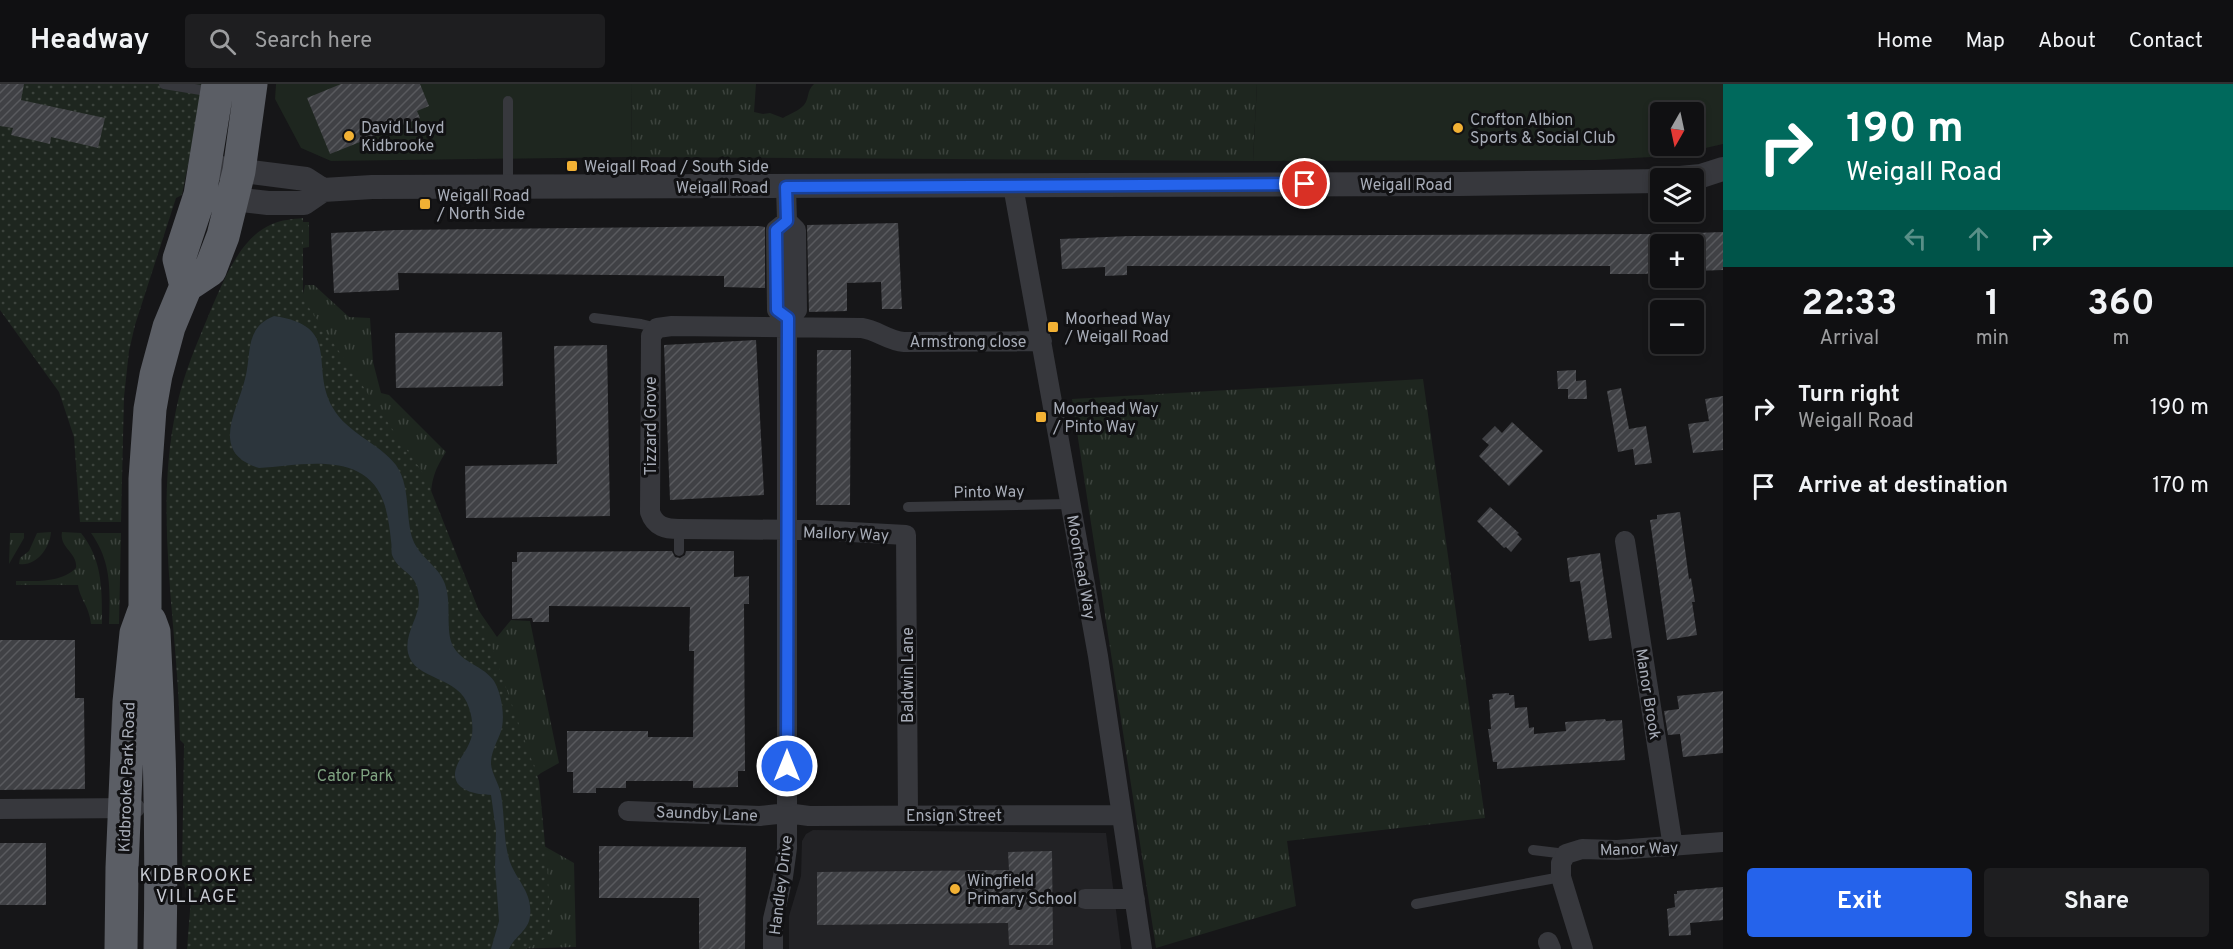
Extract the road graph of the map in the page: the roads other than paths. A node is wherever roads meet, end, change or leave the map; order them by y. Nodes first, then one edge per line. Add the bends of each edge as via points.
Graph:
1 (164, 84) edge
2 (251, 84) edge
3 (217, 88) edge
4 (508, 101) dead end
5 (1723, 169) edge
6 (1704, 175) edge
7 (202, 180) junction
8 (1650, 181) edge
9 (236, 185) junction
10 (508, 186) junction
11 (1013, 186) junction
12 (786, 187) junction
13 (186, 286) junction
14 (594, 318) dead end
15 (788, 322) junction
16 (657, 328) junction
17 (1041, 341) junction
18 (1070, 504) junction
19 (908, 507) dead end
20 (679, 529) junction
21 (787, 531) junction
22 (906, 535) joint
23 (1625, 541) dead end
24 (680, 551) dead end
25 (145, 608) junction
26 (125, 808) junction
27 (0, 809) edge
28 (159, 809) junction
29 (628, 811) dead end
30 (787, 813) junction
31 (1122, 815) junction
32 (908, 816) junction
33 (1723, 842) edge
34 (1673, 847) junction
35 (1533, 850) dead end
36 (1563, 865) junction
37 (1085, 898) dead end
38 (1135, 899) junction
39 (1416, 904) dead end
40 (121, 949) edge
41 (160, 949) edge
42 (773, 949) edge
43 (1142, 949) edge
44 (1584, 949) edge

1 - 3 lane
2 - 9 highway
3 - 7 highway
4 - 10 lane
5 - 6 street
7 - 9 street, Weigall Road
7 - 13 highway via 178,259
8 - 11 street, Weigall Road
9 - 10 street, Weigall Road via 306,179 323,189
9 - 13 highway via 210,270
10 - 12 street, Weigall Road
11 - 12 street, Weigall Road
11 - 17 street, Moorhead Way
12 - 15 street, Handley Drive via 787,221 776,230 777,310
13 - 25 highway, Kidbrooke Park Road via 164,343 150,409
14 - 16 lane
15 - 16 street
15 - 17 street, Armstrong close via 871,329 904,342
15 - 21 street, Handley Drive
16 - 20 street, Tizzard Grove via 650,347 650,512 658,525
17 - 18 street, Moorhead Way
18 - 19 lane, Pinto Way
18 - 31 street, Moorhead Way
20 - 21 street, Tizzard Grove
20 - 24 lane
21 - 22 street, Mallory Way
21 - 30 street, Handley Drive
22 - 32 street, Baldwin Lane
23 - 34 street, Manor Brook
25 - 26 highway, Kidbrooke Park Road via 136,633 129,702
25 - 28 highway, Kidbrooke Park Road via 154,632
26 - 27 street
26 - 28 street
26 - 40 highway, Kidbrooke Park Road
28 - 41 highway, Kidbrooke Park Road
29 - 30 street, Saundby Lane via 760,816
30 - 32 street, Ensign Street
30 - 42 street, Handley Drive via 786,863 773,919
31 - 32 street, Ensign Street
31 - 38 street, Moorhead Way
33 - 34 street, Manor Way
34 - 36 street, Manor Way via 1582,849
35 - 36 lane
36 - 39 lane
36 - 44 street
37 - 38 street
38 - 43 street, Moorhead Way

